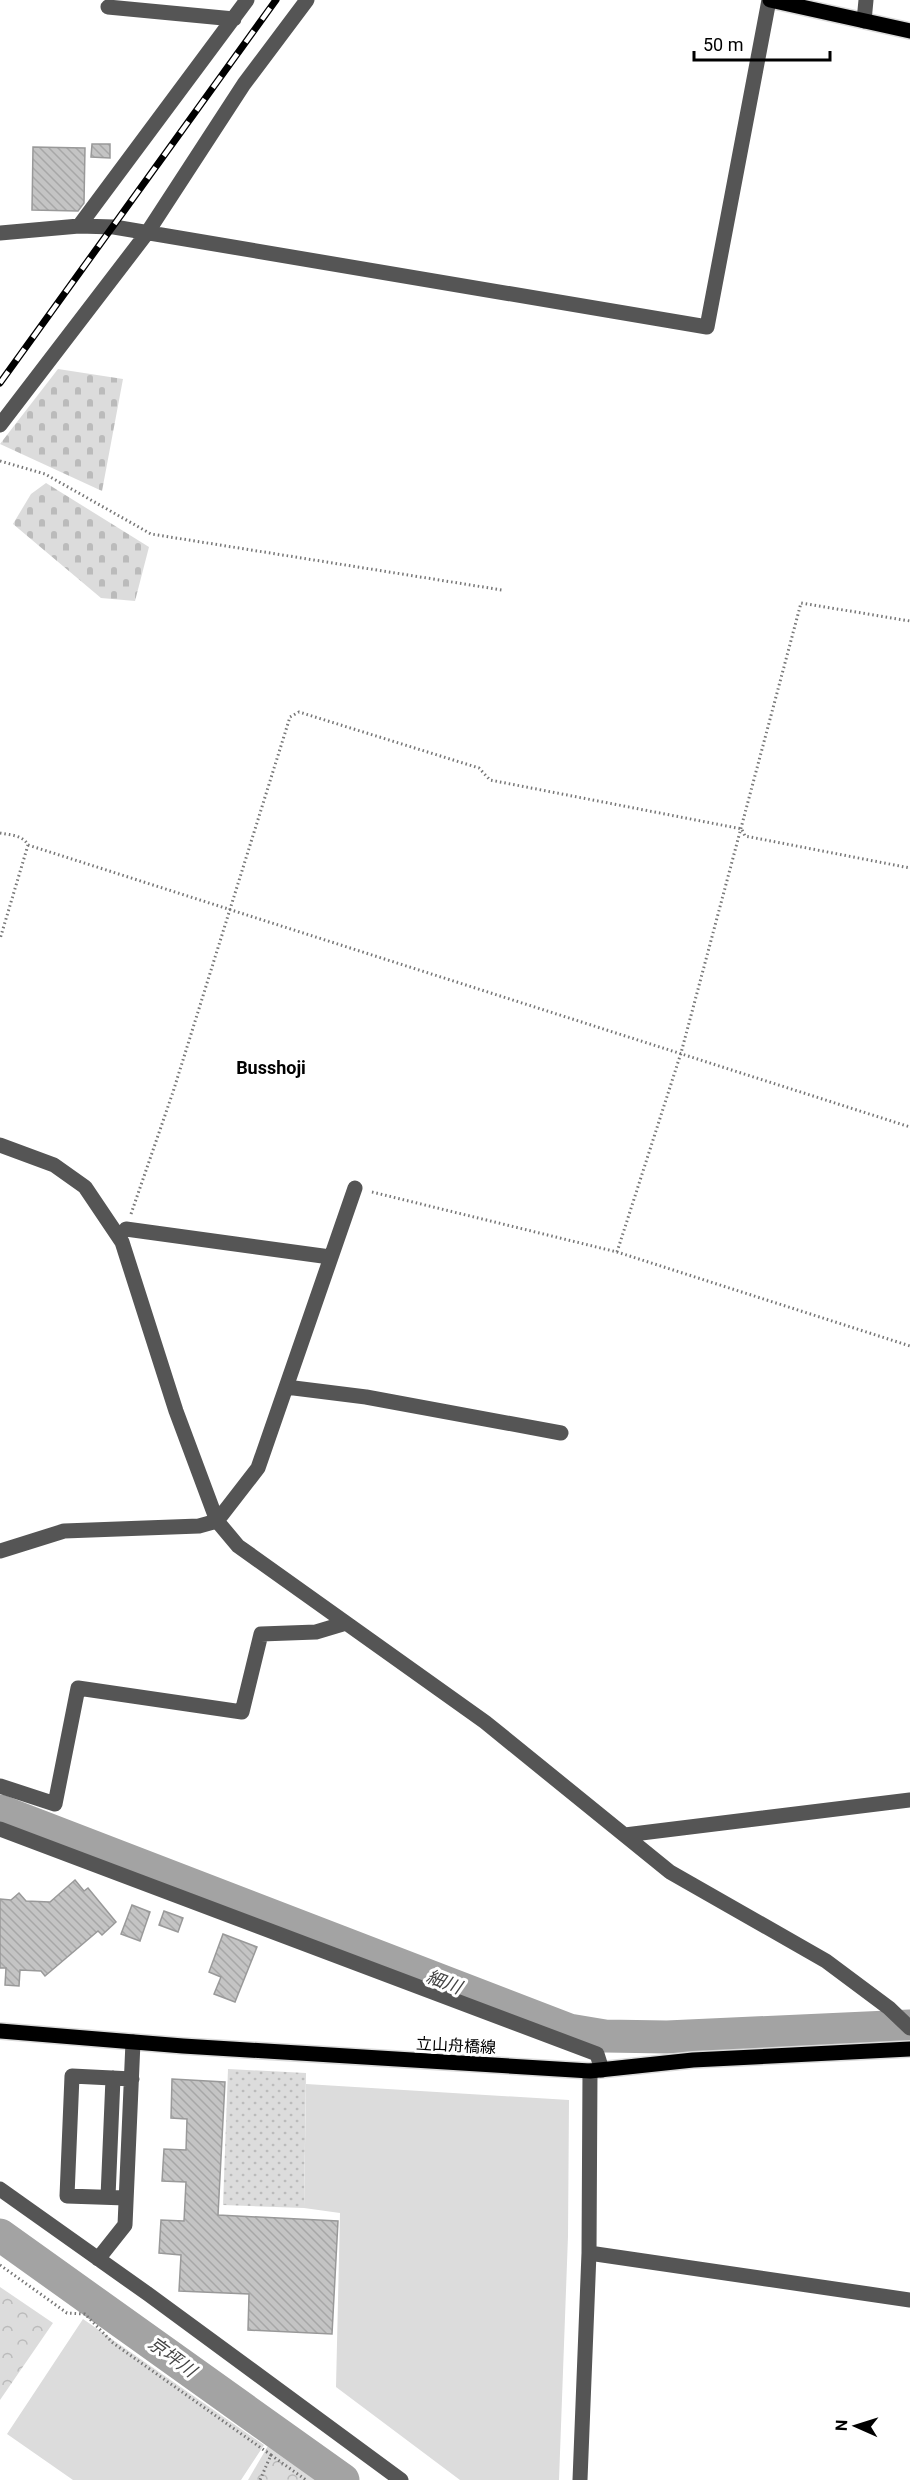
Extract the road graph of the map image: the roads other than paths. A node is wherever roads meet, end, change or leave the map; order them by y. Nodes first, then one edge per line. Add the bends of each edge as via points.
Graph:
1 (248, 0) edge
2 (307, 0) edge
3 (770, 0) edge
4 (866, 0) edge
5 (108, 7) dead end
6 (234, 19) junction
7 (864, 21) junction
8 (910, 31) edge
9 (79, 226) junction
10 (0, 233) edge
11 (147, 233) junction
12 (0, 425) edge
13 (0, 1145) edge
14 (355, 1188) road end
15 (126, 1229) road end
16 (330, 1257) junction
17 (286, 1387) junction
18 (561, 1432) dead end
19 (217, 1521) junction
20 (0, 1551) edge
21 (346, 1623) junction
22 (0, 1786) edge
23 (910, 1800) edge
24 (0, 1829) edge
25 (625, 1835) junction
26 (910, 2028) edge
27 (0, 2031) edge
28 (133, 2042) junction
29 (910, 2049) edge
30 (596, 2071) junction
31 (113, 2078) junction
32 (132, 2079) junction
33 (0, 2189) edge
34 (108, 2198) junction
35 (126, 2198) junction
36 (589, 2253) junction
37 (98, 2259) junction
38 (910, 2300) edge
39 (401, 2480) edge
40 (580, 2480) edge

1 - 6 street
2 - 11 street via 244,84
3 - 7 main road
3 - 11 street via 708,327
4 - 7 street
5 - 6 street
6 - 9 street
7 - 8 main road
9 - 10 street
9 - 11 street
11 - 12 street
13 - 19 street via 54,1165 85,1186 122,1242 176,1411
14 - 16 street
15 - 16 street
16 - 17 street
17 - 18 street via 366,1397
17 - 19 street via 258,1468
19 - 20 street via 199,1527 64,1531
19 - 21 street via 238,1546
21 - 22 street via 316,1632 261,1634 242,1712 78,1688 55,1804
21 - 25 street via 485,1722
23 - 25 street
24 - 30 street via 597,2054
25 - 26 street via 670,1872 826,1961
27 - 28 main road, 立山舟橋線
28 - 30 main road, 立山舟橋線
28 - 32 street
29 - 30 main road, 立山舟橋線 via 693,2060
30 - 36 street
31 - 32 street
31 - 34 street
31 - 34 street via 72,2076 68,2196
32 - 35 street
33 - 37 street
34 - 35 street
35 - 37 street via 125,2225
36 - 38 street
36 - 40 street
37 - 39 street

